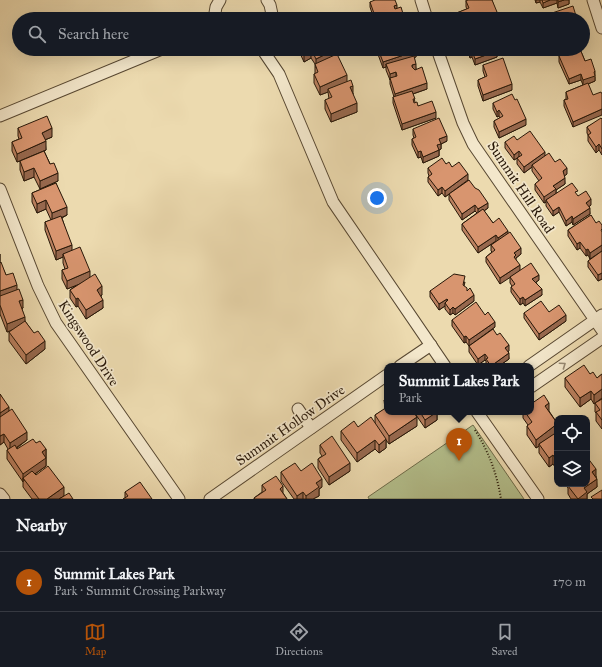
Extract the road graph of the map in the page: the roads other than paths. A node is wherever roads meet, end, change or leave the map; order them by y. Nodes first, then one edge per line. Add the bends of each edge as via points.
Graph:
1 (220, 0) edge
2 (267, 0) edge
3 (421, 0) edge
4 (593, 0) edge
5 (215, 12) edge
6 (272, 12) edge
7 (425, 12) edge
8 (602, 28) edge
9 (145, 56) edge
10 (267, 56) edge
11 (440, 56) edge
12 (0, 116) edge
13 (0, 189) edge
14 (4, 211) edge
15 (598, 317) edge
16 (602, 330) edge
17 (602, 338) edge
18 (431, 345) junction
19 (404, 363) edge
20 (444, 363) edge
21 (533, 363) edge
22 (384, 377) edge
23 (534, 385) edge
24 (298, 409) dead end
25 (480, 415) edge
26 (311, 428) junction
27 (0, 494) edge
28 (4, 499) edge
29 (179, 499) edge
30 (210, 499) edge
31 (538, 499) edge

1 - 5 street
2 - 6 street
3 - 7 street
4 - 8 street
9 - 12 street
10 - 18 street via 279,74 333,202
11 - 15 street, Summit Hill Road via 463,123 474,144
13 - 14 street, Kingswood Drive
14 - 29 street, Kingswood Drive via 56,323
15 - 16 street, Summit Hill Road
15 - 21 street
23 -> 17 street
18 - 19 street
18 - 20 street
22 - 26 street, Summit Hollow Drive
24 - 26 street
25 - 31 street
26 - 30 street, Summit Hollow Drive
27 - 28 street

